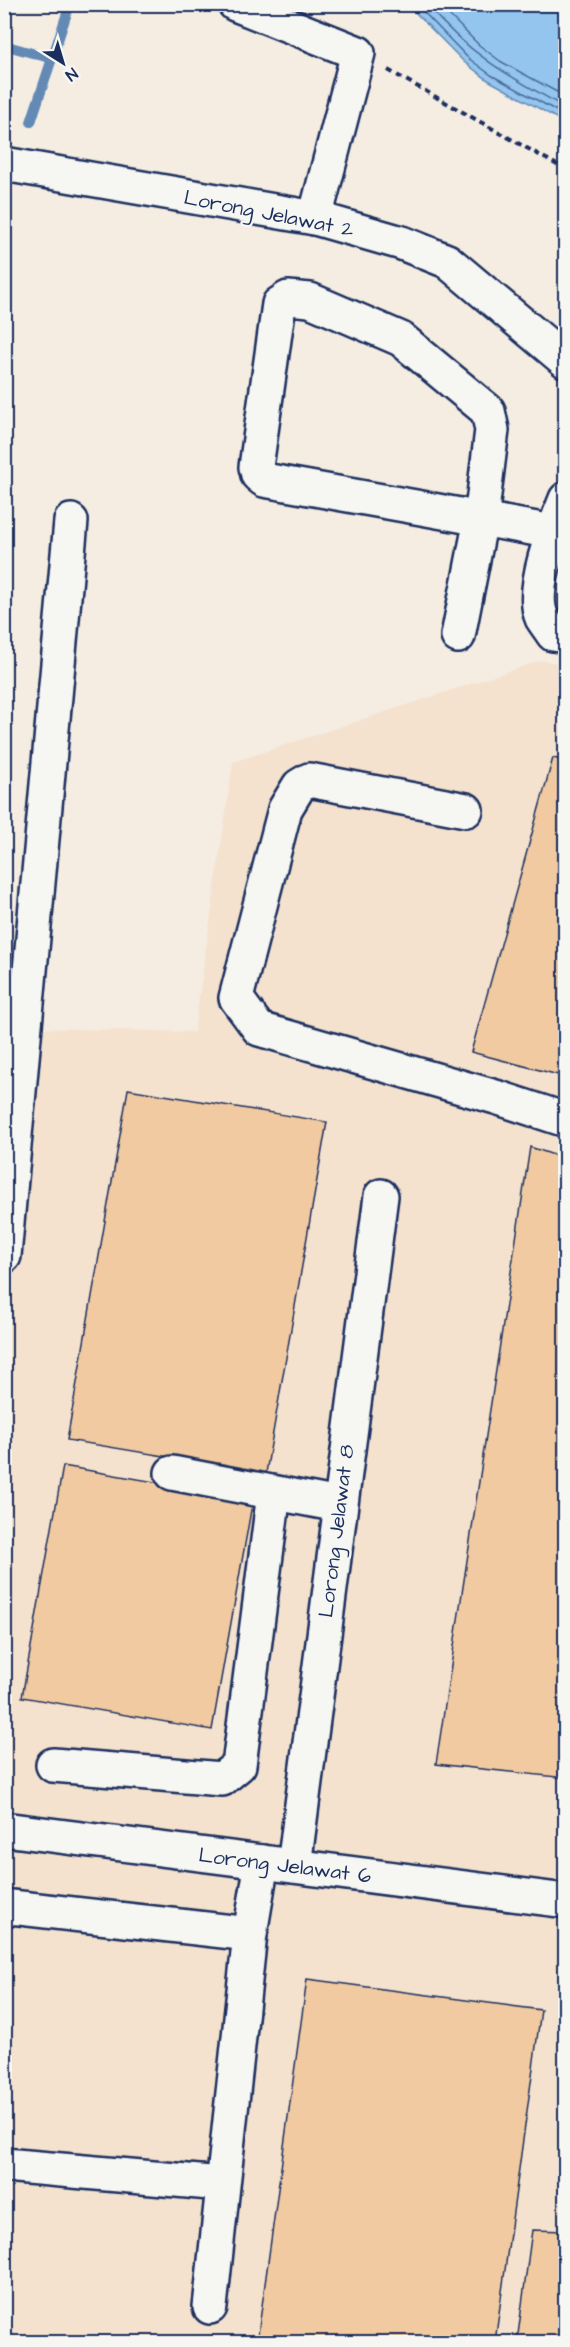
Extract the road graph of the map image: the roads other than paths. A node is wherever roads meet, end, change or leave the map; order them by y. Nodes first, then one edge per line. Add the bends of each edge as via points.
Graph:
1 (236, 4) edge
2 (4, 165) edge
3 (315, 218) junction
4 (566, 361) edge
5 (566, 499) edge
6 (481, 519) junction
7 (71, 521) dead end
8 (554, 532) junction
9 (458, 636) dead end
10 (566, 636) edge
11 (466, 810) dead end
12 (566, 1120) edge
13 (381, 1196) dead end
14 (4, 1256) edge
15 (172, 1473) dead end
16 (274, 1493) junction
17 (339, 1505) junction
18 (53, 1765) dead end
19 (4, 1829) edge
20 (278, 1864) junction
21 (566, 1901) edge
22 (4, 1911) edge
23 (250, 1934) junction
24 (4, 2165) edge
25 (222, 2184) junction
26 (210, 2307) dead end

1 - 3 street via 357,53
2 - 3 street, Lorong Jelawat 2
3 - 4 street, Lorong Jelawat 2 via 402,243 447,261
5 - 8 street
6 - 6 street via 264,480 258,474 279,304 288,298 310,300 401,339 488,411 492,430
6 - 8 street
6 - 9 street
7 - 14 street
8 - 10 street via 539,592 542,616 553,634
11 - 12 street via 309,780 299,786 285,809 236,998 259,1029
13 - 17 street, Lorong Jelawat 8
15 - 16 street
16 - 17 street
16 - 18 street via 239,1765 222,1779
17 - 20 street, Lorong Jelawat 8
19 - 20 street, Lorong Jelawat 6
20 - 21 street, Lorong Jelawat 6
20 - 23 street, Lorong Jelawat 8
22 - 23 street via 12,1906
23 - 25 street, Lorong Jelawat 8
24 - 25 street
25 - 26 street, Lorong Jelawat 8

